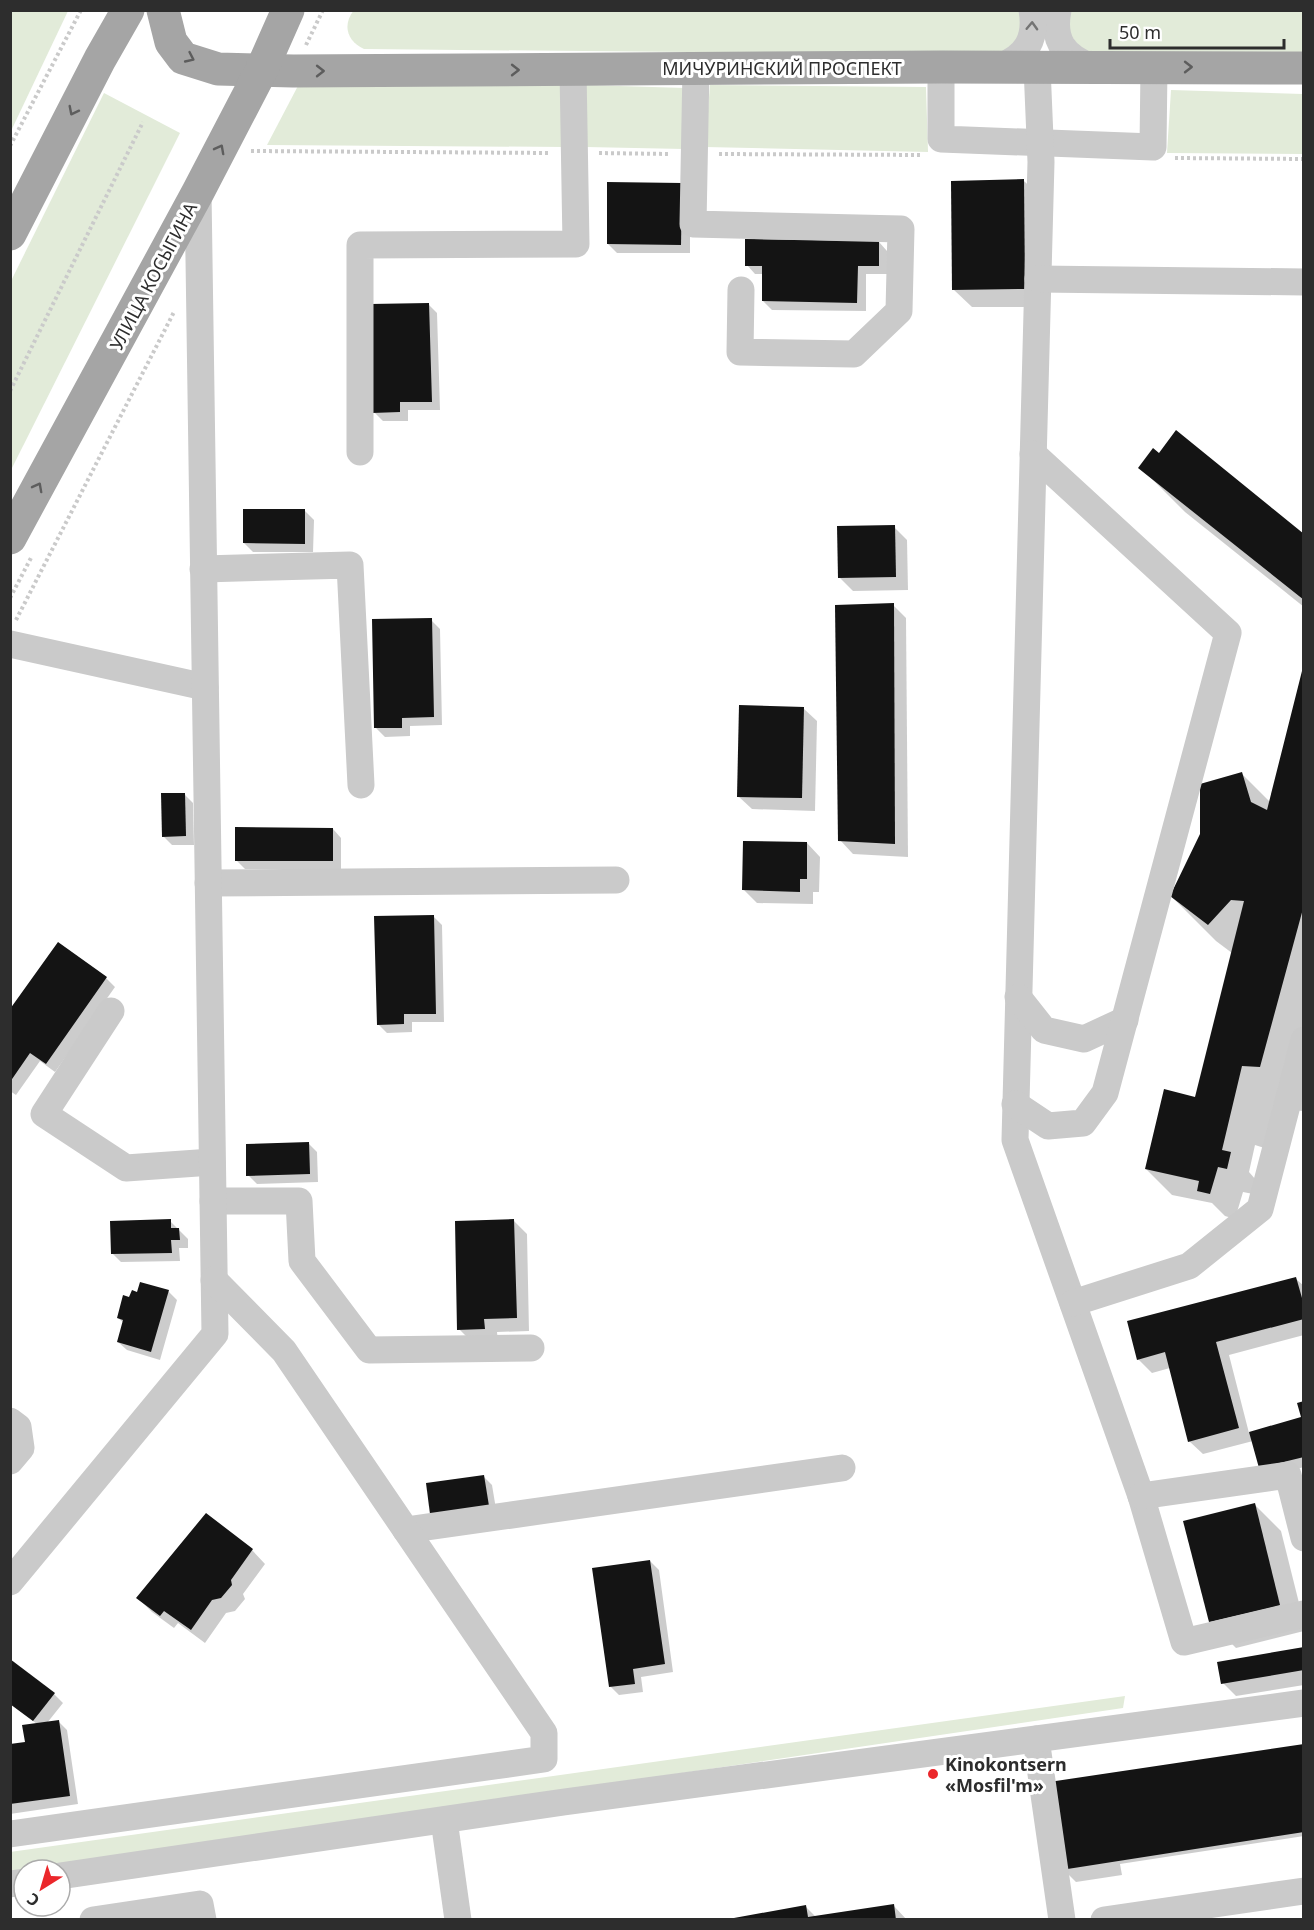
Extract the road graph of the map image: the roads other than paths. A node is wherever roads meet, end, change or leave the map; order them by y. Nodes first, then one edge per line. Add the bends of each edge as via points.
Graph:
1 (128, 10) edge
2 (288, 10) edge
3 (1032, 10) edge
4 (1058, 10) edge
5 (172, 13) edge
6 (100, 59) junction
7 (941, 67) junction
8 (999, 67) junction
9 (1037, 67) junction
10 (1092, 67) junction
11 (1154, 67) junction
12 (696, 68) junction
13 (1304, 68) edge
14 (573, 70) junction
15 (261, 71) junction
16 (1040, 142) junction
17 (198, 192) junction
18 (10, 234) edge
19 (1038, 279) junction
20 (1304, 282) edge
21 (741, 290) dead end
22 (360, 452) dead end
23 (1033, 454) junction
24 (10, 538) edge
25 (203, 569) junction
26 (10, 644) edge
27 (205, 687) junction
28 (361, 785) dead end
29 (616, 880) dead end
30 (208, 884) junction
31 (1018, 997) junction
32 (111, 1011) dead end
33 (1125, 1020) junction
34 (1304, 1040) edge
35 (1015, 1104) junction
36 (212, 1162) junction
37 (213, 1201) junction
38 (214, 1280) junction
39 (1073, 1303) junction
40 (531, 1348) dead end
41 (10, 1422) edge
42 (10, 1461) edge
43 (842, 1468) dead end
44 (1142, 1496) junction
45 (406, 1530) junction
46 (1304, 1538) edge
47 (10, 1582) edge
48 (1304, 1614) edge
49 (1304, 1704) edge
50 (1036, 1739) junction
51 (444, 1820) junction
52 (10, 1833) edge
53 (72, 1874) edge
54 (1304, 1891) edge
55 (93, 1920) edge
56 (203, 1920) edge
57 (458, 1920) edge
58 (1062, 1920) edge
59 (1104, 1920) edge

1 - 6 main road
2 - 15 main road, УЛИЦА КОСЫГИНА
8 -> 3 street via 1013,62 1032,38
4 - 10 street via 1058,38 1066,52
5 - 6 main road
5 -> 15 main road, МИЧУРИНСКИЙ ПРОСПЕКТ via 171,42 183,58 218,69
6 -> 18 main road
7 - 8 main road, МИЧУРИНСКИЙ ПРОСПЕКТ
7 - 12 main road, МИЧУРИНСКИЙ ПРОСПЕКТ
7 - 16 street via 941,140
8 - 9 main road, МИЧУРИНСКИЙ ПРОСПЕКТ
9 - 10 main road, МИЧУРИНСКИЙ ПРОСПЕКТ
9 - 16 street
10 - 11 main road, МИЧУРИНСКИЙ ПРОСПЕКТ
11 -> 13 main road, МИЧУРИНСКИЙ ПРОСПЕКТ
11 - 16 street via 1153,147
12 - 14 main road, МИЧУРИНСКИЙ ПРОСПЕКТ
12 - 21 street via 693,224 901,229 899,310 854,354 740,352
15 -> 14 main road, МИЧУРИНСКИЙ ПРОСПЕКТ
14 - 22 street via 576,244 360,245
17 -> 15 main road, УЛИЦА КОСЫГИНА
16 - 19 street
24 -> 17 main road, УЛИЦА КОСЫГИНА
17 - 25 street
19 - 20 street
19 - 23 street
23 - 31 street
23 - 33 street via 1228,633
25 - 27 street
25 - 28 street via 350,565
26 - 27 street
27 - 30 street
29 - 30 street
30 - 36 street
31 - 33 street via 1044,1030 1084,1039
31 - 35 street
32 - 36 street via 44,1114 126,1168
33 - 35 street via 1105,1093 1083,1123 1048,1126
34 - 39 street via 1260,1209 1189,1266
35 - 39 street via 1014,1140
36 - 37 street
37 - 38 street
37 - 40 street via 298,1201 302,1261 369,1350
38 - 45 street via 284,1351
38 - 47 street via 215,1334
39 - 44 street
41 - 42 street via 18,1427 21,1448
43 - 45 street
44 - 46 street via 1288,1475
44 - 48 street via 1184,1642
45 - 52 street via 544,1733 544,1759
49 - 50 street
50 - 51 street
50 - 58 street
51 - 53 street
51 - 57 street
54 - 59 street
55 - 56 street via 200,1904

